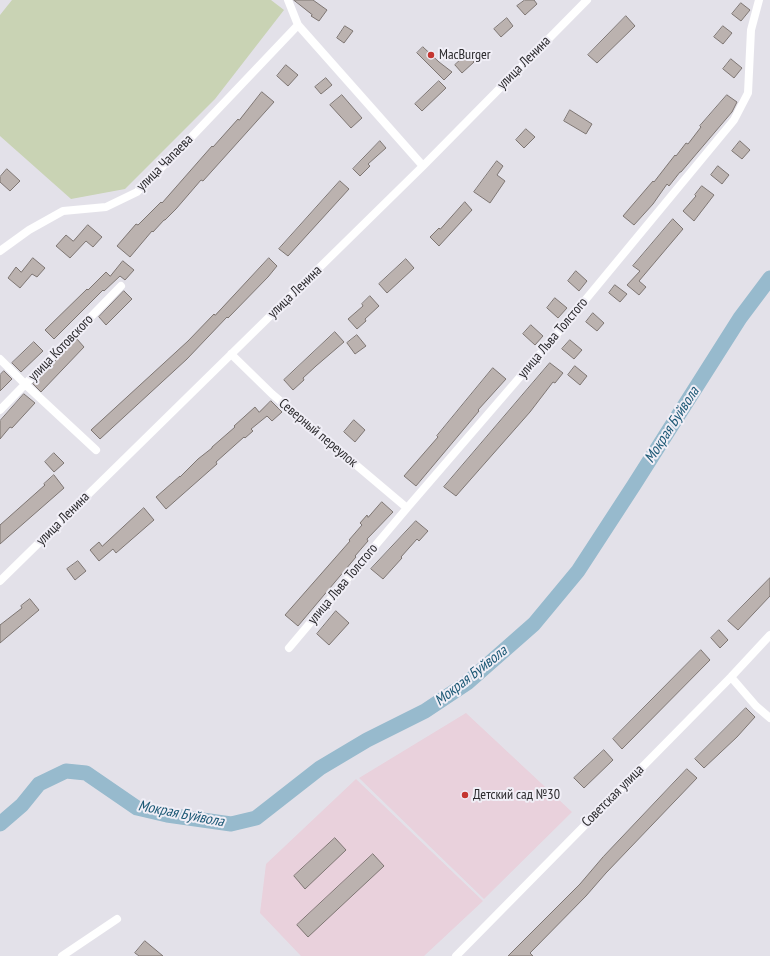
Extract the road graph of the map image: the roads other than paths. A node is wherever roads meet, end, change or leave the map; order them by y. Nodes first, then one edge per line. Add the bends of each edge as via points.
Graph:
1 (288, 0) edge
2 (587, 0) edge
3 (759, 0) edge
4 (298, 25) junction
5 (423, 166) junction
6 (0, 251) edge
7 (121, 286) dead end
8 (231, 354) junction
9 (0, 358) edge
10 (26, 384) junction
11 (0, 410) edge
12 (96, 450) dead end
13 (407, 508) junction
14 (0, 582) edge
15 (770, 635) edge
16 (289, 648) dead end
17 (731, 677) junction
18 (770, 718) edge
19 (117, 919) dead end
20 (62, 956) edge
21 (456, 956) edge

1 - 4 street
2 - 5 street, улица Ленина
3 - 13 street, улица Льва Толстого via 751,30 748,93 734,120 563,327
4 - 5 street
4 - 6 street, улица Чапаева via 137,192 106,207 63,211 29,230
5 - 8 street, улица Ленина
7 - 10 street, улица Котовского
8 - 13 street, Северный переулок via 272,394
8 - 14 street, улица Ленина
9 - 10 street
10 - 11 street, улица Котовского
10 - 12 street
13 - 16 street, улица Льва Толстого
15 - 17 street, Советская улица
17 - 18 street
17 - 21 street, Советская улица
19 - 20 street

